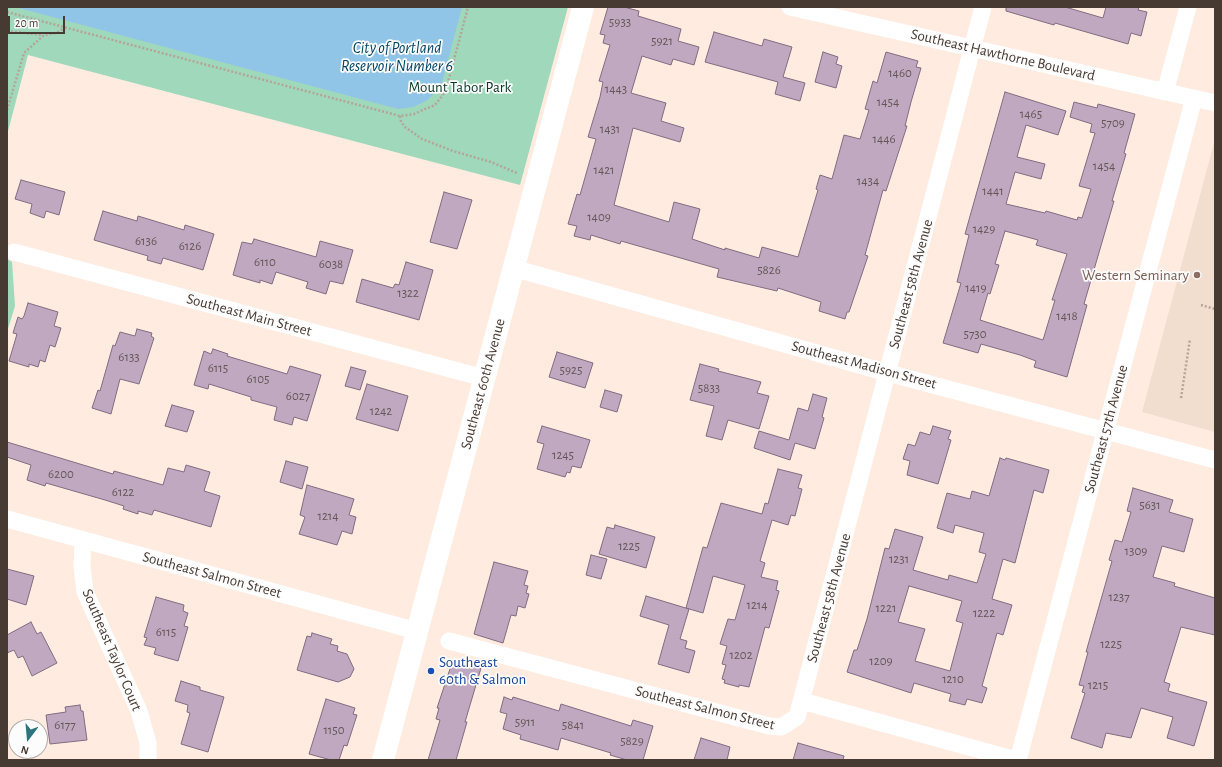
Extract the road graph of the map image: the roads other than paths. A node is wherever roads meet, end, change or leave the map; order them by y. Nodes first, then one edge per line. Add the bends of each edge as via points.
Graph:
1 (583, 7) edge
2 (790, 7) edge
3 (983, 7) edge
4 (1188, 7) edge
5 (972, 48) junction
6 (1166, 92) junction
7 (1194, 98) junction
8 (1215, 103) edge
9 (14, 252) dead end
10 (513, 268) junction
11 (888, 372) junction
12 (484, 378) junction
13 (1106, 430) junction
14 (1215, 460) edge
15 (7, 519) edge
16 (83, 540) junction
17 (417, 631) junction
18 (449, 641) dead end
19 (802, 701) junction
20 (148, 760) edge
21 (383, 760) edge
22 (1017, 760) edge

1 - 10 main road, Southeast 60th Avenue
2 - 5 street, Southeast Hawthorne Boulevard
3 - 5 street, Southeast 58th Avenue
4 - 6 street
5 - 6 street, Southeast Hawthorne Boulevard
5 - 11 street, Southeast 58th Avenue
6 - 7 street, Southeast Hawthorne Boulevard
7 - 8 street, Southeast Hawthorne Boulevard
7 - 13 street, Southeast 57th Avenue
9 - 12 street, Southeast Main Street
10 - 11 street, Southeast Madison Street
10 - 12 main road, Southeast 60th Avenue
11 - 13 street, Southeast Madison Street
11 - 19 street, Southeast 58th Avenue
12 - 17 main road, Southeast 60th Avenue
13 - 14 street, Southeast Madison Street
13 - 22 street, Southeast 57th Avenue
15 - 16 street, Southeast Salmon Street
16 - 17 street, Southeast Salmon Street
16 - 20 street, Southeast Taylor Court via 85,592 139,711 148,743
17 - 21 main road, Southeast 60th Avenue
18 - 19 street, Southeast Salmon Street via 776,728 797,718
19 - 22 street

